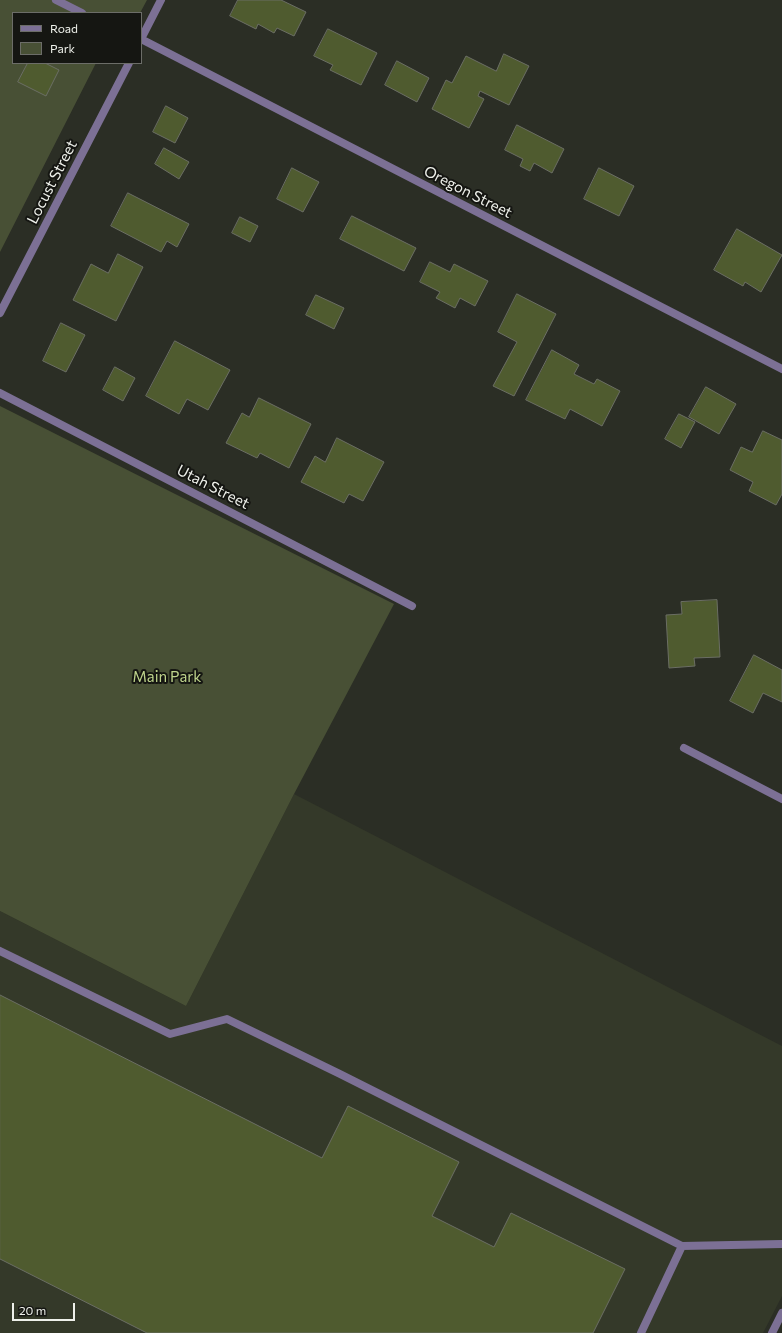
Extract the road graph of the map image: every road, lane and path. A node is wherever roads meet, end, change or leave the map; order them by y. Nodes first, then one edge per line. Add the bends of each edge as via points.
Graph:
1 (56, 0) edge
2 (162, 0) edge
3 (80, 12) edge
4 (142, 37) edge
5 (142, 40) edge
6 (128, 64) edge
7 (0, 313) edge
8 (782, 369) edge
9 (0, 393) edge
10 (412, 606) dead end
11 (684, 748) dead end
12 (782, 798) edge
13 (0, 951) edge
14 (782, 1244) edge
15 (682, 1246) junction
16 (782, 1314) edge
17 (641, 1333) edge
18 (772, 1333) edge

1 - 3 street
2 - 4 street
5 - 8 street, Oregon Street
6 - 7 street, Locust Street
9 - 10 street, Utah Street
11 - 12 street
13 - 15 street via 170,1034 227,1019
14 - 15 street
15 - 17 street
16 - 18 street

